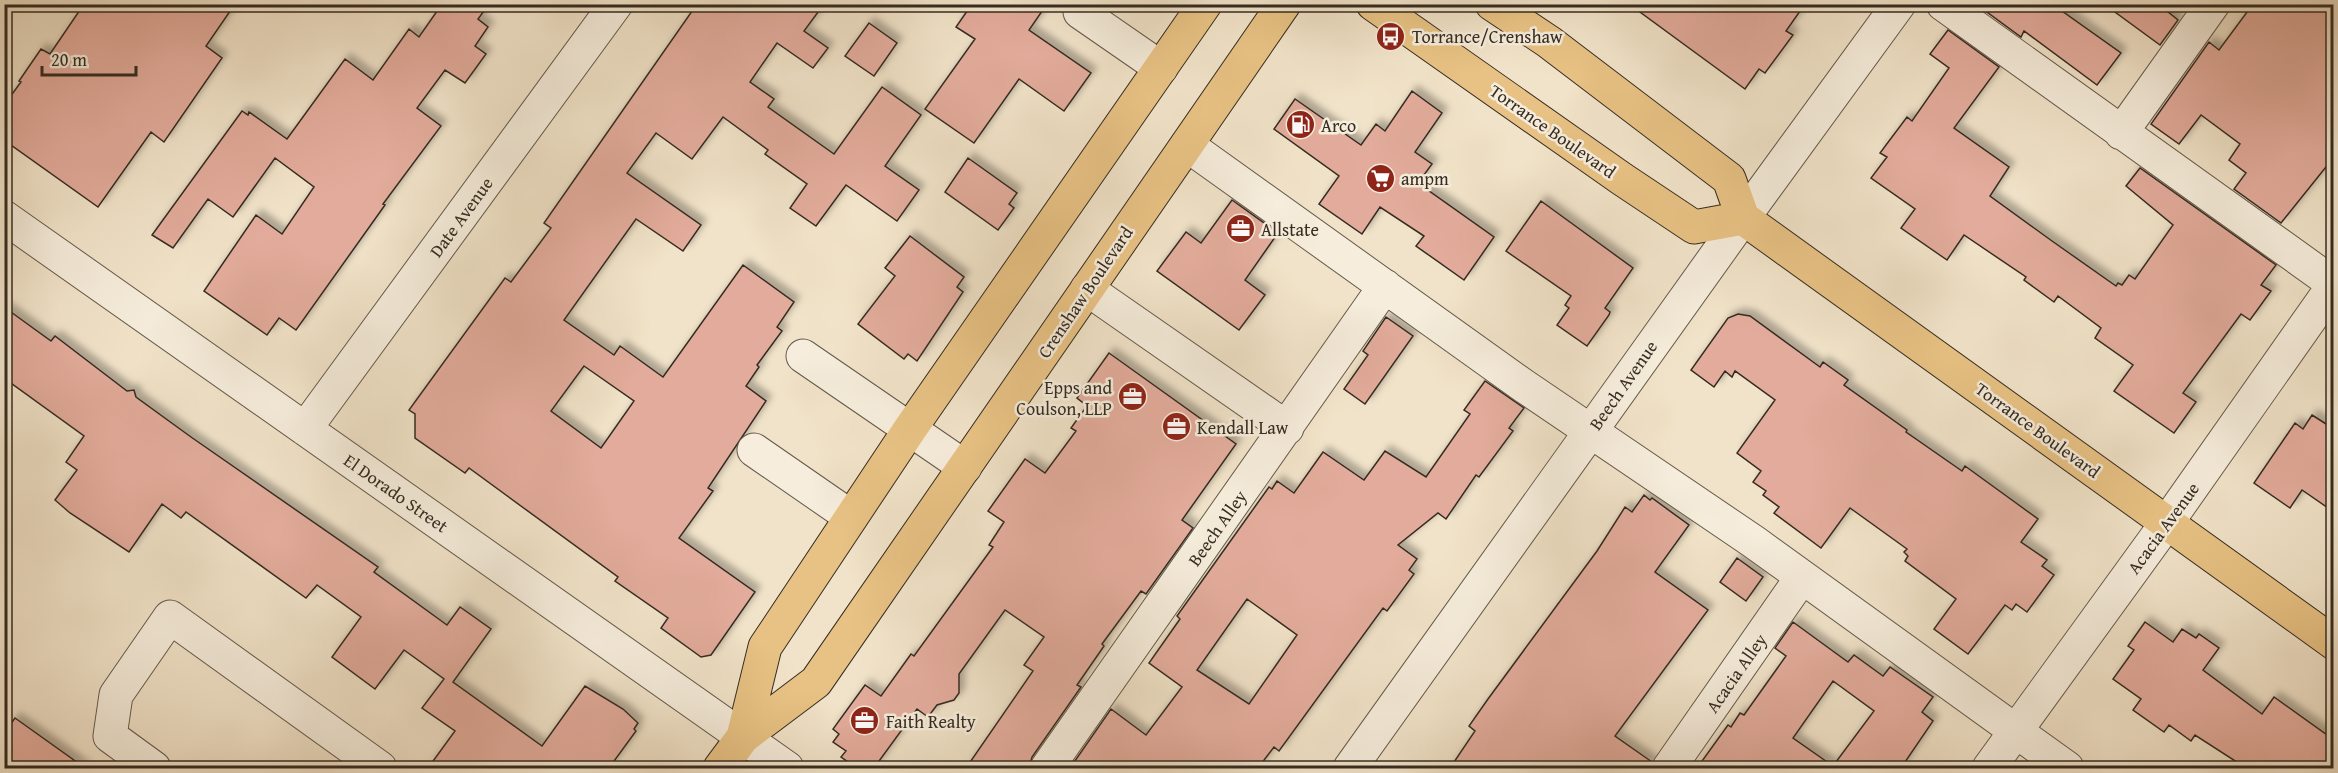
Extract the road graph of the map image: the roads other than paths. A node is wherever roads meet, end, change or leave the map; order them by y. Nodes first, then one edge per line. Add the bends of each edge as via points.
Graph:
1 (616, 4) edge
2 (1085, 4) edge
3 (1205, 4) edge
4 (1284, 4) edge
5 (1373, 4) edge
6 (1899, 4) edge
7 (1943, 4) edge
8 (2213, 4) edge
9 (1511, 9) edge
10 (1161, 68) junction
11 (2121, 133) junction
12 (1187, 145) junction
13 (4, 217) edge
14 (1743, 218) junction
15 (2334, 285) edge
16 (1385, 286) junction
17 (1088, 289) junction
18 (802, 356) dead end
19 (1287, 428) junction
20 (305, 429) junction
21 (910, 429) junction
22 (1591, 431) junction
23 (754, 450) dead end
24 (965, 467) junction
25 (851, 517) junction
26 (2166, 524) junction
27 (1802, 577) junction
28 (2334, 643) edge
29 (2014, 733) junction
30 (743, 737) junction
31 (154, 768) edge
32 (380, 768) edge
33 (720, 768) edge
34 (787, 768) edge
35 (1047, 768) edge
36 (1350, 768) edge
37 (1669, 768) edge
38 (1989, 768) edge
39 (2067, 768) edge

1 - 20 street, Date Avenue
2 - 10 street via 1080,12
3 - 10 main road, Crenshaw Boulevard
4 - 12 main road, Crenshaw Boulevard
5 - 14 main road, Torrance Boulevard via 1694,226
6 - 14 street, Beech Avenue
7 - 11 street
8 - 11 street
9 - 14 main road via 1730,179
10 - 21 main road, Crenshaw Boulevard
11 - 15 street
12 - 16 street
12 - 17 main road, Crenshaw Boulevard
13 - 20 street, El Dorado Street
14 - 22 street, Beech Avenue
14 - 26 main road, Torrance Boulevard
15 - 26 street, Acacia Avenue
16 - 19 street, Beech Alley
16 - 22 street
17 - 19 street
17 - 24 main road, Crenshaw Boulevard
18 - 21 street
19 - 35 street, Beech Alley
20 - 30 street, El Dorado Street
21 - 24 street
21 - 25 main road, Crenshaw Boulevard
22 - 27 street
22 - 36 street, Beech Avenue
23 - 25 street
24 - 30 main road, Crenshaw Boulevard via 816,682
25 - 30 main road, Crenshaw Boulevard via 765,647
26 - 28 main road, Torrance Boulevard
26 - 29 street, Acacia Avenue
27 - 29 street
27 - 37 street, Acacia Alley
29 - 38 street, Acacia Avenue
29 - 39 street
30 - 33 main road, Crenshaw Boulevard
30 - 34 street, El Dorado Street
31 - 32 street via 110,736 116,695 170,616

